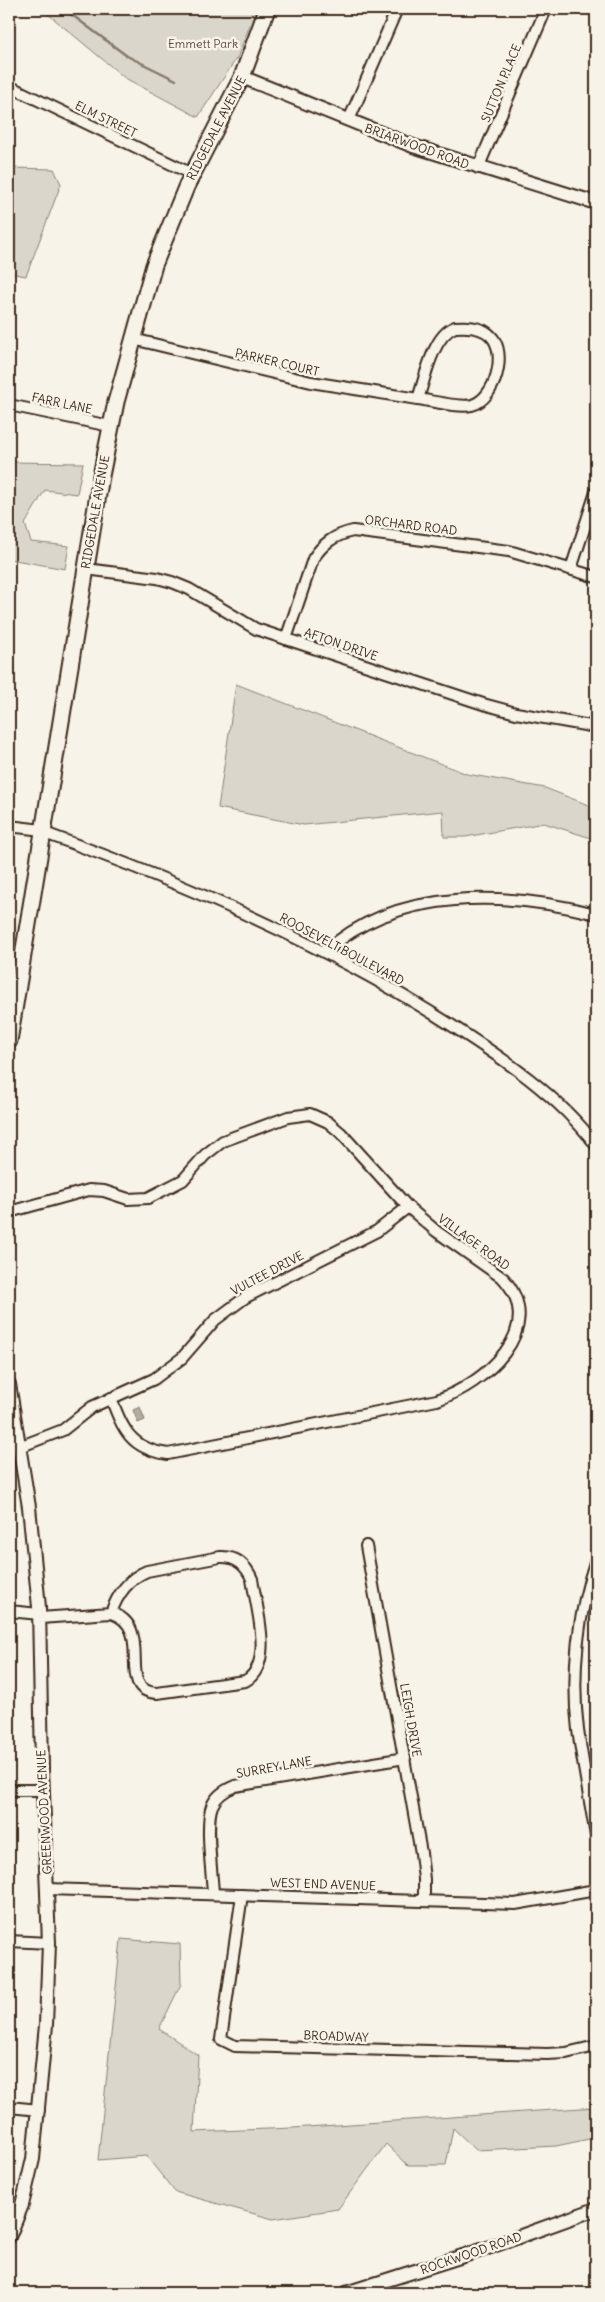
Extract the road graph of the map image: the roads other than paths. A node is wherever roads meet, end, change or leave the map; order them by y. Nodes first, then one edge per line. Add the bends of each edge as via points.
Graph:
1 (267, 9) edge
2 (397, 9) edge
3 (546, 9) edge
4 (242, 77) junction
5 (9, 86) edge
6 (349, 120) junction
7 (478, 168) junction
8 (192, 174) junction
9 (596, 203) edge
10 (133, 340) junction
11 (418, 399) junction
12 (9, 405) edge
13 (110, 426) junction
14 (596, 492) edge
15 (571, 569) junction
16 (86, 570) junction
17 (596, 577) edge
18 (286, 639) junction
19 (596, 727) edge
20 (9, 826) edge
21 (42, 831) junction
22 (596, 914) edge
23 (325, 952) junction
24 (9, 1041) edge
25 (596, 1145) edge
26 (408, 1207) junction
27 (9, 1212) edge
28 (9, 1384) edge
29 (111, 1398) junction
30 (19, 1447) junction
31 (366, 1546) dead end
32 (596, 1559) edge
33 (9, 1611) edge
34 (111, 1613) junction
35 (40, 1616) junction
36 (405, 1758) junction
37 (9, 1790) edge
38 (43, 1790) junction
39 (596, 1836) edge
40 (48, 1889) junction
41 (596, 1890) edge
42 (212, 1894) junction
43 (242, 1895) junction
44 (424, 1900) junction
45 (9, 1941) edge
46 (49, 1943) junction
47 (596, 2046) edge
48 (9, 2107) edge
49 (39, 2110) junction
50 (596, 2209) edge
51 (9, 2237) edge
52 (346, 2293) edge

1 - 4 main road, RIDGEDALE AVENUE
2 - 6 street
3 - 7 street, SUTTON PLACE
4 - 6 street, BRIARWOOD ROAD
4 - 8 main road, RIDGEDALE AVENUE
5 - 8 street, ELM STREET
6 - 7 street, BRIARWOOD ROAD
7 - 9 street, BRIARWOOD ROAD
8 - 10 main road, RIDGEDALE AVENUE via 154,265
10 - 11 street, PARKER COURT via 311,382
10 - 13 main road, RIDGEDALE AVENUE
11 - 11 street, PARKER COURT via 466,406 483,399 493,382 498,362 496,345 490,335 465,327 455,327 445,333 437,344
12 - 13 street, FARR LANE
13 - 16 main road, RIDGEDALE AVENUE
14 - 15 street
15 - 17 street, ORCHARD ROAD
15 - 18 street, ORCHARD ROAD via 509,551 363,531 342,534 325,543 313,559
16 - 18 street, AFTON DRIVE via 172,582 247,625
16 - 21 main road, RIDGEDALE AVENUE
18 - 19 street, AFTON DRIVE via 483,704
20 - 21 street, ROOSEVELT BOULEVARD
21 - 23 street, ROOSEVELT BOULEVARD via 165,878
21 - 24 main road, RIDGEDALE AVENUE
22 - 23 street via 562,905 516,899 439,902 371,921
23 - 25 street, ROOSEVELT BOULEVARD via 417,1003 503,1059 577,1122
26 - 27 street, VILLAGE ROAD via 328,1122 310,1114 300,1114 223,1141 205,1155 183,1180 157,1195 128,1199 89,1190
26 - 29 street, VULTEE DRIVE via 377,1231 246,1297 215,1320 168,1369
26 - 29 street, VILLAGE ROAD via 461,1250 504,1279 518,1305 518,1322 510,1344 493,1365 462,1390 437,1400 168,1454 146,1448 128,1436
28 - 30 street, GREENWOOD AVENUE
29 - 30 street, VULTEE DRIVE via 92,1407 63,1430
30 - 35 street, GREENWOOD AVENUE via 29,1507
31 - 36 street, LEIGH DRIVE
32 - 39 street via 580,1630 576,1692 578,1730
33 - 35 street
34 - 34 street via 130,1625 136,1645 134,1674 150,1693 245,1681 260,1666 262,1648 252,1579 244,1566 233,1558 220,1557 140,1574 119,1596
34 - 35 street
35 - 38 street, GREENWOOD AVENUE
36 - 42 street, SURREY LANE via 226,1789 215,1800 209,1816
36 - 44 street, LEIGH DRIVE via 424,1879
37 - 38 street
38 - 40 street, GREENWOOD AVENUE
40 - 42 street, WEST END AVENUE
40 - 46 street, GREENWOOD AVENUE
41 - 44 street, WEST END AVENUE via 515,1904
42 - 43 street, WEST END AVENUE
43 - 44 street, WEST END AVENUE
43 - 47 street, BROADWAY via 221,2039 227,2043 235,2046 547,2054
45 - 46 street
46 - 49 street, GREENWOOD AVENUE
48 - 49 street
49 - 51 street, GREENWOOD AVENUE via 27,2188
50 - 52 street, ROCKWOOD ROAD via 485,2249

